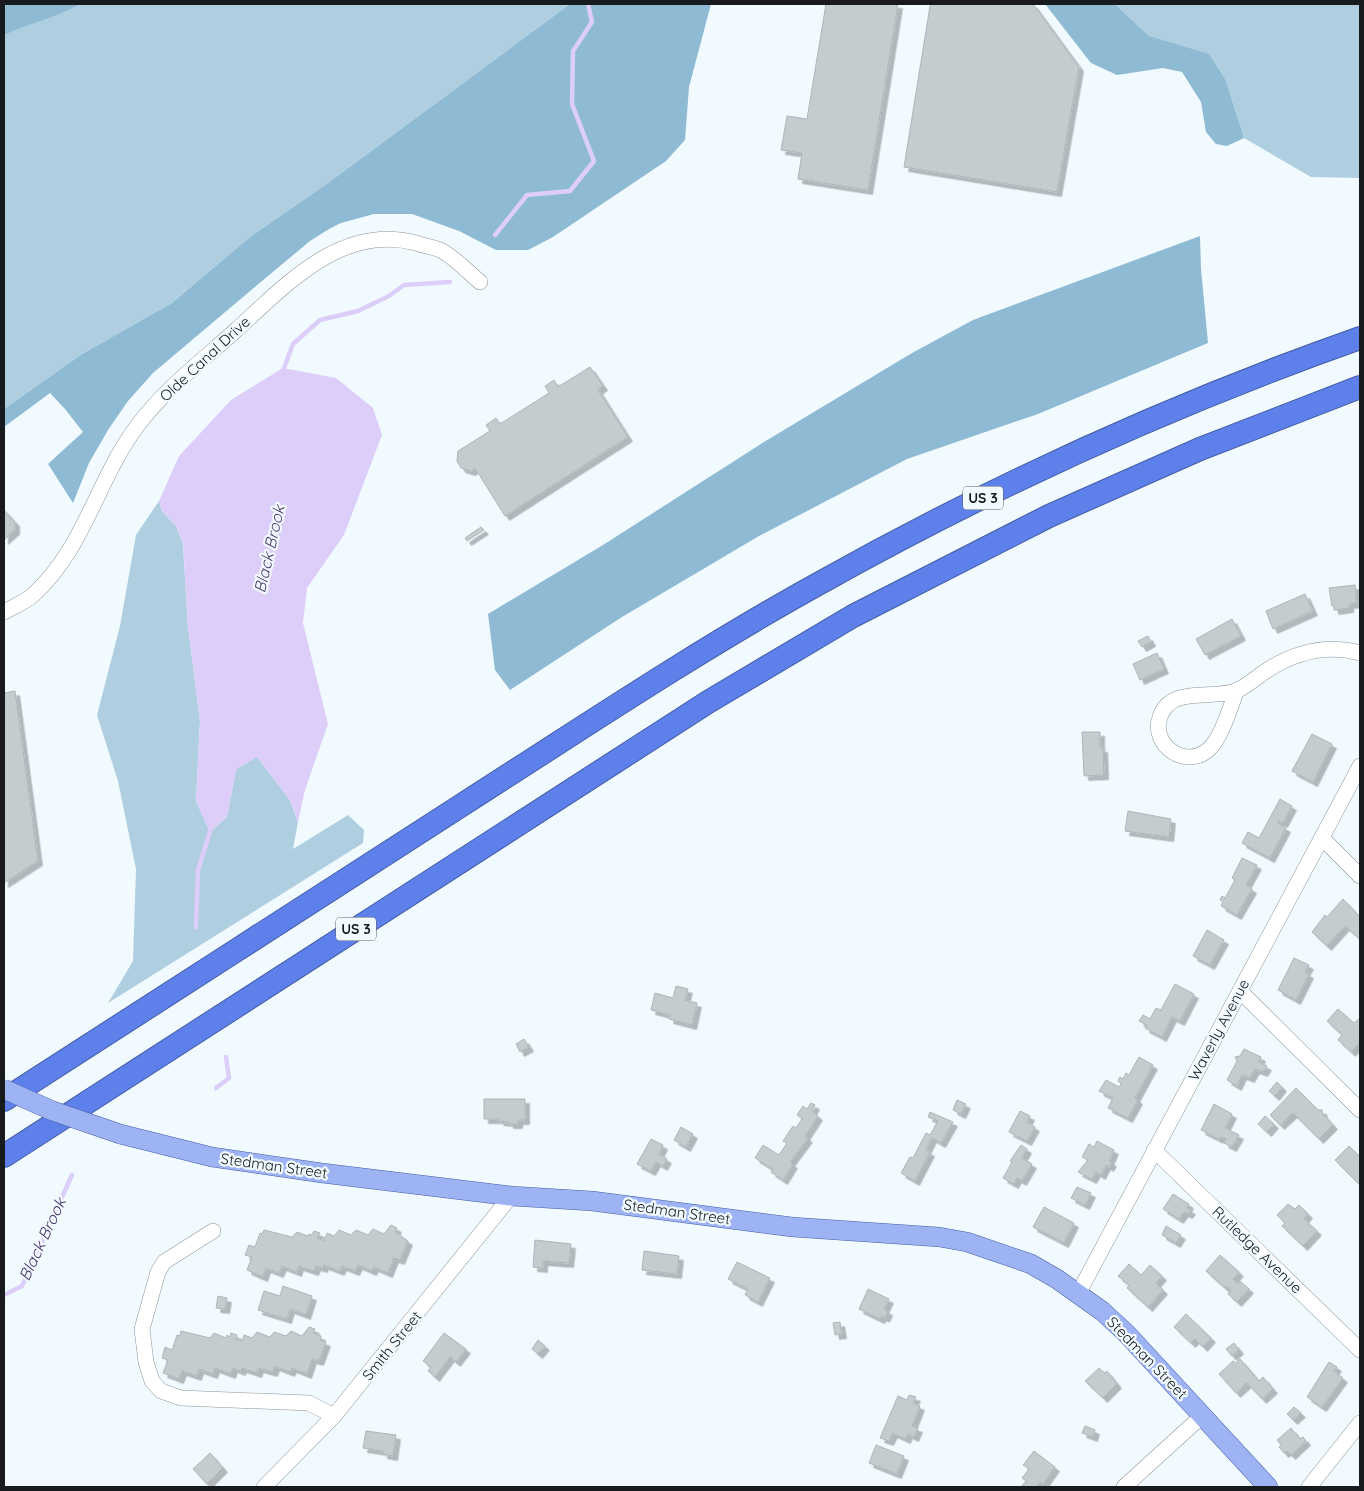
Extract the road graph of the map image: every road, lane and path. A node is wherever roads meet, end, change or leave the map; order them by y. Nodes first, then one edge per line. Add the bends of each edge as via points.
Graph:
1 (480, 282) dead end
2 (1360, 338) edge
3 (1360, 387) edge
4 (4, 612) edge
5 (1360, 653) edge
6 (1237, 690) junction
7 (1360, 766) edge
8 (1322, 838) junction
9 (1360, 876) edge
10 (1240, 991) junction
11 (4, 1089) edge
12 (4, 1100) edge
13 (1360, 1110) edge
14 (1154, 1150) junction
15 (4, 1156) edge
16 (511, 1196) junction
17 (213, 1231) dead end
18 (1078, 1294) junction
19 (1360, 1350) edge
20 (334, 1416) junction
21 (1202, 1416) junction
22 (1360, 1423) edge
23 (264, 1487) edge
24 (1124, 1487) edge
25 (1268, 1487) edge
26 (1310, 1487) edge

1 - 4 street, Olde Canal Drive via 441,250 406,240 351,243 324,257 294,279 166,393 137,426 115,460 87,522 62,562 32,596
2 - 12 highway, US 3 via 1216,393 1064,459 817,584 673,669
3 - 15 highway, US 3 via 1217,442 1058,512 852,616 708,702
5 - 6 street via 1329,648 1308,651 1287,658
6 - 6 street via 1184,696 1172,701 1160,716 1158,730 1163,742 1178,755 1191,757 1204,753 1217,738
7 - 8 street, Waverly Avenue
8 - 9 street
8 - 10 street, Waverly Avenue
10 - 13 street
10 - 14 street, Waverly Avenue
11 - 16 main road, Stedman Street, bridge via 53,1111 120,1134 197,1153 246,1163
14 - 18 street, Waverly Avenue
14 - 19 street, Rutledge Avenue
16 - 18 main road, Stedman Street via 592,1201 792,1227 939,1237 967,1242 1031,1264
16 - 20 street, Smith Street
17 - 20 street via 164,1262 158,1272 142,1329 152,1381 161,1391 181,1398 309,1403
18 - 21 main road, Stedman Street via 1126,1333
20 - 23 street, Smith Street
21 - 24 street
21 - 25 main road, Stedman Street
22 - 26 street

